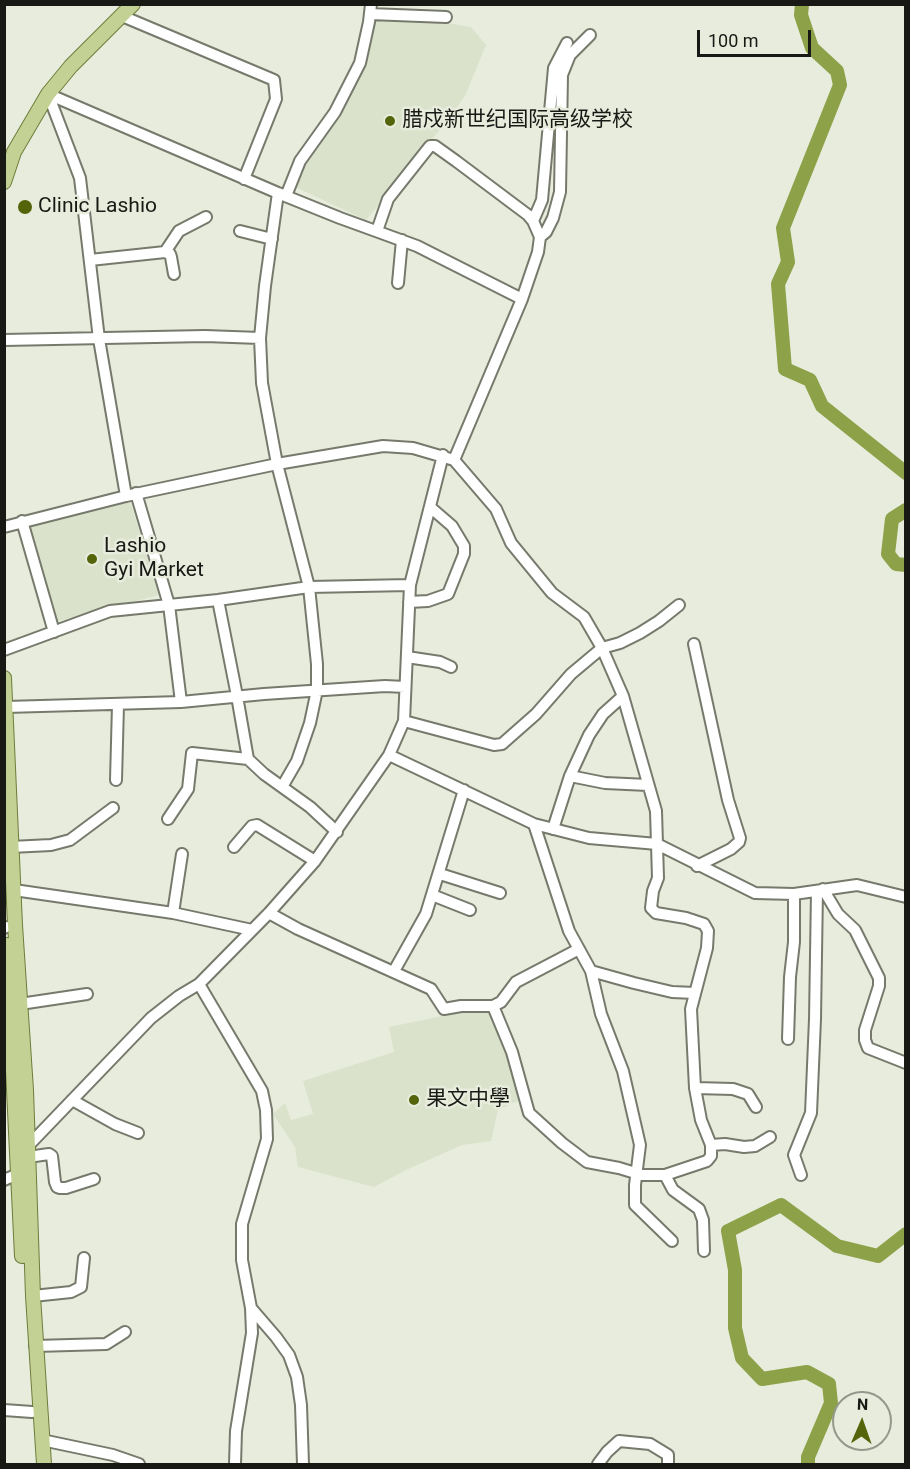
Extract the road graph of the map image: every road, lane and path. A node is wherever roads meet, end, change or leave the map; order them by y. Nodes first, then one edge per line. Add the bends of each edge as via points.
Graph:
1 (133, 4) edge
2 (370, 9) edge
3 (122, 16) junction
4 (446, 17) dead end
5 (590, 35) dead end
6 (567, 43) dead end
7 (48, 94) junction
8 (9, 150) edge
9 (244, 179) junction
10 (4, 182) edge
11 (282, 195) junction
12 (206, 217) dead end
13 (533, 221) junction
14 (240, 231) dead end
15 (377, 231) junction
16 (540, 237) junction
17 (272, 239) junction
18 (402, 240) junction
19 (165, 252) junction
20 (90, 260) junction
21 (174, 274) dead end
22 (398, 283) dead end
23 (522, 299) junction
24 (260, 338) junction
25 (99, 339) junction
26 (4, 340) edge
27 (442, 455) junction
28 (454, 460) junction
29 (277, 464) junction
30 (131, 495) junction
31 (430, 507) junction
32 (22, 521) junction
33 (4, 527) edge
34 (410, 585) junction
35 (309, 587) junction
36 (218, 600) junction
37 (409, 602) junction
38 (169, 605) junction
39 (680, 605) dead end
40 (54, 632) junction
41 (694, 644) dead end
42 (602, 648) junction
43 (4, 650) edge
44 (407, 657) junction
45 (451, 667) dead end
46 (4, 678) edge
47 (405, 687) junction
48 (317, 690) junction
49 (237, 696) junction
50 (623, 696) junction
51 (181, 702) junction
52 (118, 705) junction
53 (6, 707) edge
54 (404, 721) junction
55 (389, 755) junction
56 (248, 759) junction
57 (570, 776) junction
58 (116, 780) dead end
59 (648, 785) junction
60 (282, 787) junction
61 (464, 790) junction
62 (112, 808) dead end
63 (168, 819) dead end
64 (534, 824) junction
65 (553, 829) junction
66 (337, 832) junction
67 (657, 844) junction
68 (11, 847) junction
69 (234, 847) dead end
70 (182, 854) dead end
71 (315, 861) junction
72 (697, 866) junction
73 (440, 874) junction
74 (9, 890) edge
75 (820, 890) junction
76 (500, 893) dead end
77 (794, 894) junction
78 (432, 895) junction
79 (906, 897) edge
80 (470, 910) dead end
81 (173, 913) junction
82 (269, 913) junction
83 (5, 928) edge
84 (252, 930) junction
85 (579, 950) junction
86 (394, 971) junction
87 (591, 971) junction
88 (199, 984) junction
89 (694, 993) junction
90 (87, 994) dead end
91 (12, 1006) edge
92 (493, 1006) junction
93 (788, 1039) dead end
94 (906, 1063) edge
95 (695, 1088) junction
96 (9, 1094) edge
97 (72, 1100) junction
98 (756, 1107) dead end
99 (138, 1133) dead end
100 (770, 1137) dead end
101 (711, 1145) junction
102 (28, 1152) junction
103 (18, 1174) junction
104 (637, 1174) junction
105 (665, 1175) junction
106 (801, 1175) dead end
107 (94, 1179) dead end
108 (4, 1180) edge
109 (672, 1240) dead end
110 (704, 1251) dead end
111 (84, 1258) dead end
112 (33, 1296) junction
113 (251, 1308) junction
114 (125, 1332) dead end
115 (35, 1346) junction
116 (4, 1410) edge
117 (32, 1412) junction
118 (42, 1440) junction
119 (37, 1464) edge
120 (44, 1464) edge
121 (139, 1464) edge
122 (235, 1464) edge
123 (303, 1464) edge
124 (598, 1464) edge
125 (668, 1464) edge

1 - 3 main road
2 - 4 street
2 - 11 street via 360,63 335,112 300,161
3 - 7 main road
3 - 9 street via 274,80 276,99
5 - 16 street via 570,55 562,75 560,192 553,218
6 - 13 street via 554,68 542,200
7 - 8 main road
7 - 9 street
7 - 20 street via 80,178
8 - 10 main road
9 - 11 street
11 - 15 street
11 - 17 street
12 - 19 street via 179,231
13 - 15 street via 456,161 430,146 387,199
13 - 16 street
14 - 17 street
15 - 18 street
16 - 23 street
17 - 24 street
18 - 22 street
18 - 23 street
19 - 20 street
19 - 21 street via 170,254
20 - 25 street
23 - 28 street
24 - 25 street
24 - 29 street via 262,383
25 - 26 street
25 - 30 street
27 - 28 street
27 - 29 street via 383,446
27 - 31 street
28 - 42 street via 496,509 510,543 552,593 584,617
29 - 30 street
29 - 35 street
30 - 32 street
30 - 38 street
31 - 34 street
31 - 37 street via 452,526 465,546 464,554 448,594
32 - 33 street
32 - 40 street
34 - 35 street
34 - 37 street
35 - 36 street
35 - 48 street
36 - 38 street
36 - 49 street
37 - 44 street
38 - 40 street via 110,611
38 - 51 street
39 - 42 street via 640,633
40 - 43 street
41 - 72 street via 740,838 731,849
42 - 50 street
42 - 54 street via 501,744
44 - 45 street
44 - 47 street
46 - 53 main road
47 - 48 street
47 - 54 street
48 - 49 street
48 - 60 street via 297,760
49 - 51 street
49 - 56 street
50 - 57 street via 603,714 589,735
50 - 59 street
51 - 52 street
52 - 53 street
52 - 58 street
53 - 68 main road
54 - 55 street
55 - 61 street
55 - 66 street
56 - 60 street
56 - 63 street via 192,753 188,789
57 - 59 street
57 - 65 street
59 - 67 street via 656,811
60 - 66 street
61 - 64 street
61 - 73 street
62 - 68 street via 70,840
64 - 65 street
64 - 85 street via 569,932
65 - 67 street via 589,838
66 - 71 street
67 - 72 street
67 - 89 street via 658,878 651,908 656,913 704,924 708,931 703,969
68 - 74 main road
69 - 71 street via 257,825
70 - 81 street
71 - 82 street
72 - 77 street via 755,894
73 - 76 street
73 - 78 street
74 - 81 street
74 - 83 main road
74 - 91 main road
75 - 77 street
75 - 79 street via 857,885
75 - 94 street via 855,930 879,978 865,1030 868,1048
75 - 106 street via 811,1113 794,1155
77 - 93 street
78 - 80 street
78 - 86 street via 426,914
81 - 84 street
82 - 84 street
82 - 86 street
83 - 91 main road
84 - 88 street
85 - 87 street
85 - 92 street via 516,982 501,1002
86 - 92 street via 431,989 444,1009
87 - 89 street via 663,990
87 - 104 street via 601,1014 623,1071 640,1145
88 - 97 street via 151,1018
88 - 113 street via 262,1091 266,1110 267,1139 242,1224 242,1260
89 - 95 street
90 - 91 street
91 - 96 main road
91 - 102 main road
92 - 104 street via 530,1113 587,1162
95 - 98 street via 733,1089 748,1094
95 - 101 street
96 - 103 main road
97 - 99 street
97 - 102 street
100 - 101 street via 744,1148
101 - 105 street via 707,1161
102 - 107 street via 52,1156 57,1187
102 - 112 main road
103 - 108 street
103 - 117 main road
104 - 105 street
104 - 109 street via 635,1205
105 - 110 street via 673,1190 699,1209
111 - 112 street via 81,1287 71,1292
112 - 115 main road
113 - 122 street via 252,1333 236,1431
113 - 123 street via 289,1356 297,1377
114 - 115 street via 106,1344
115 - 118 main road
116 - 117 street
117 - 119 main road
118 - 120 main road
118 - 121 street
124 - 125 street via 619,1441 650,1444 668,1455

